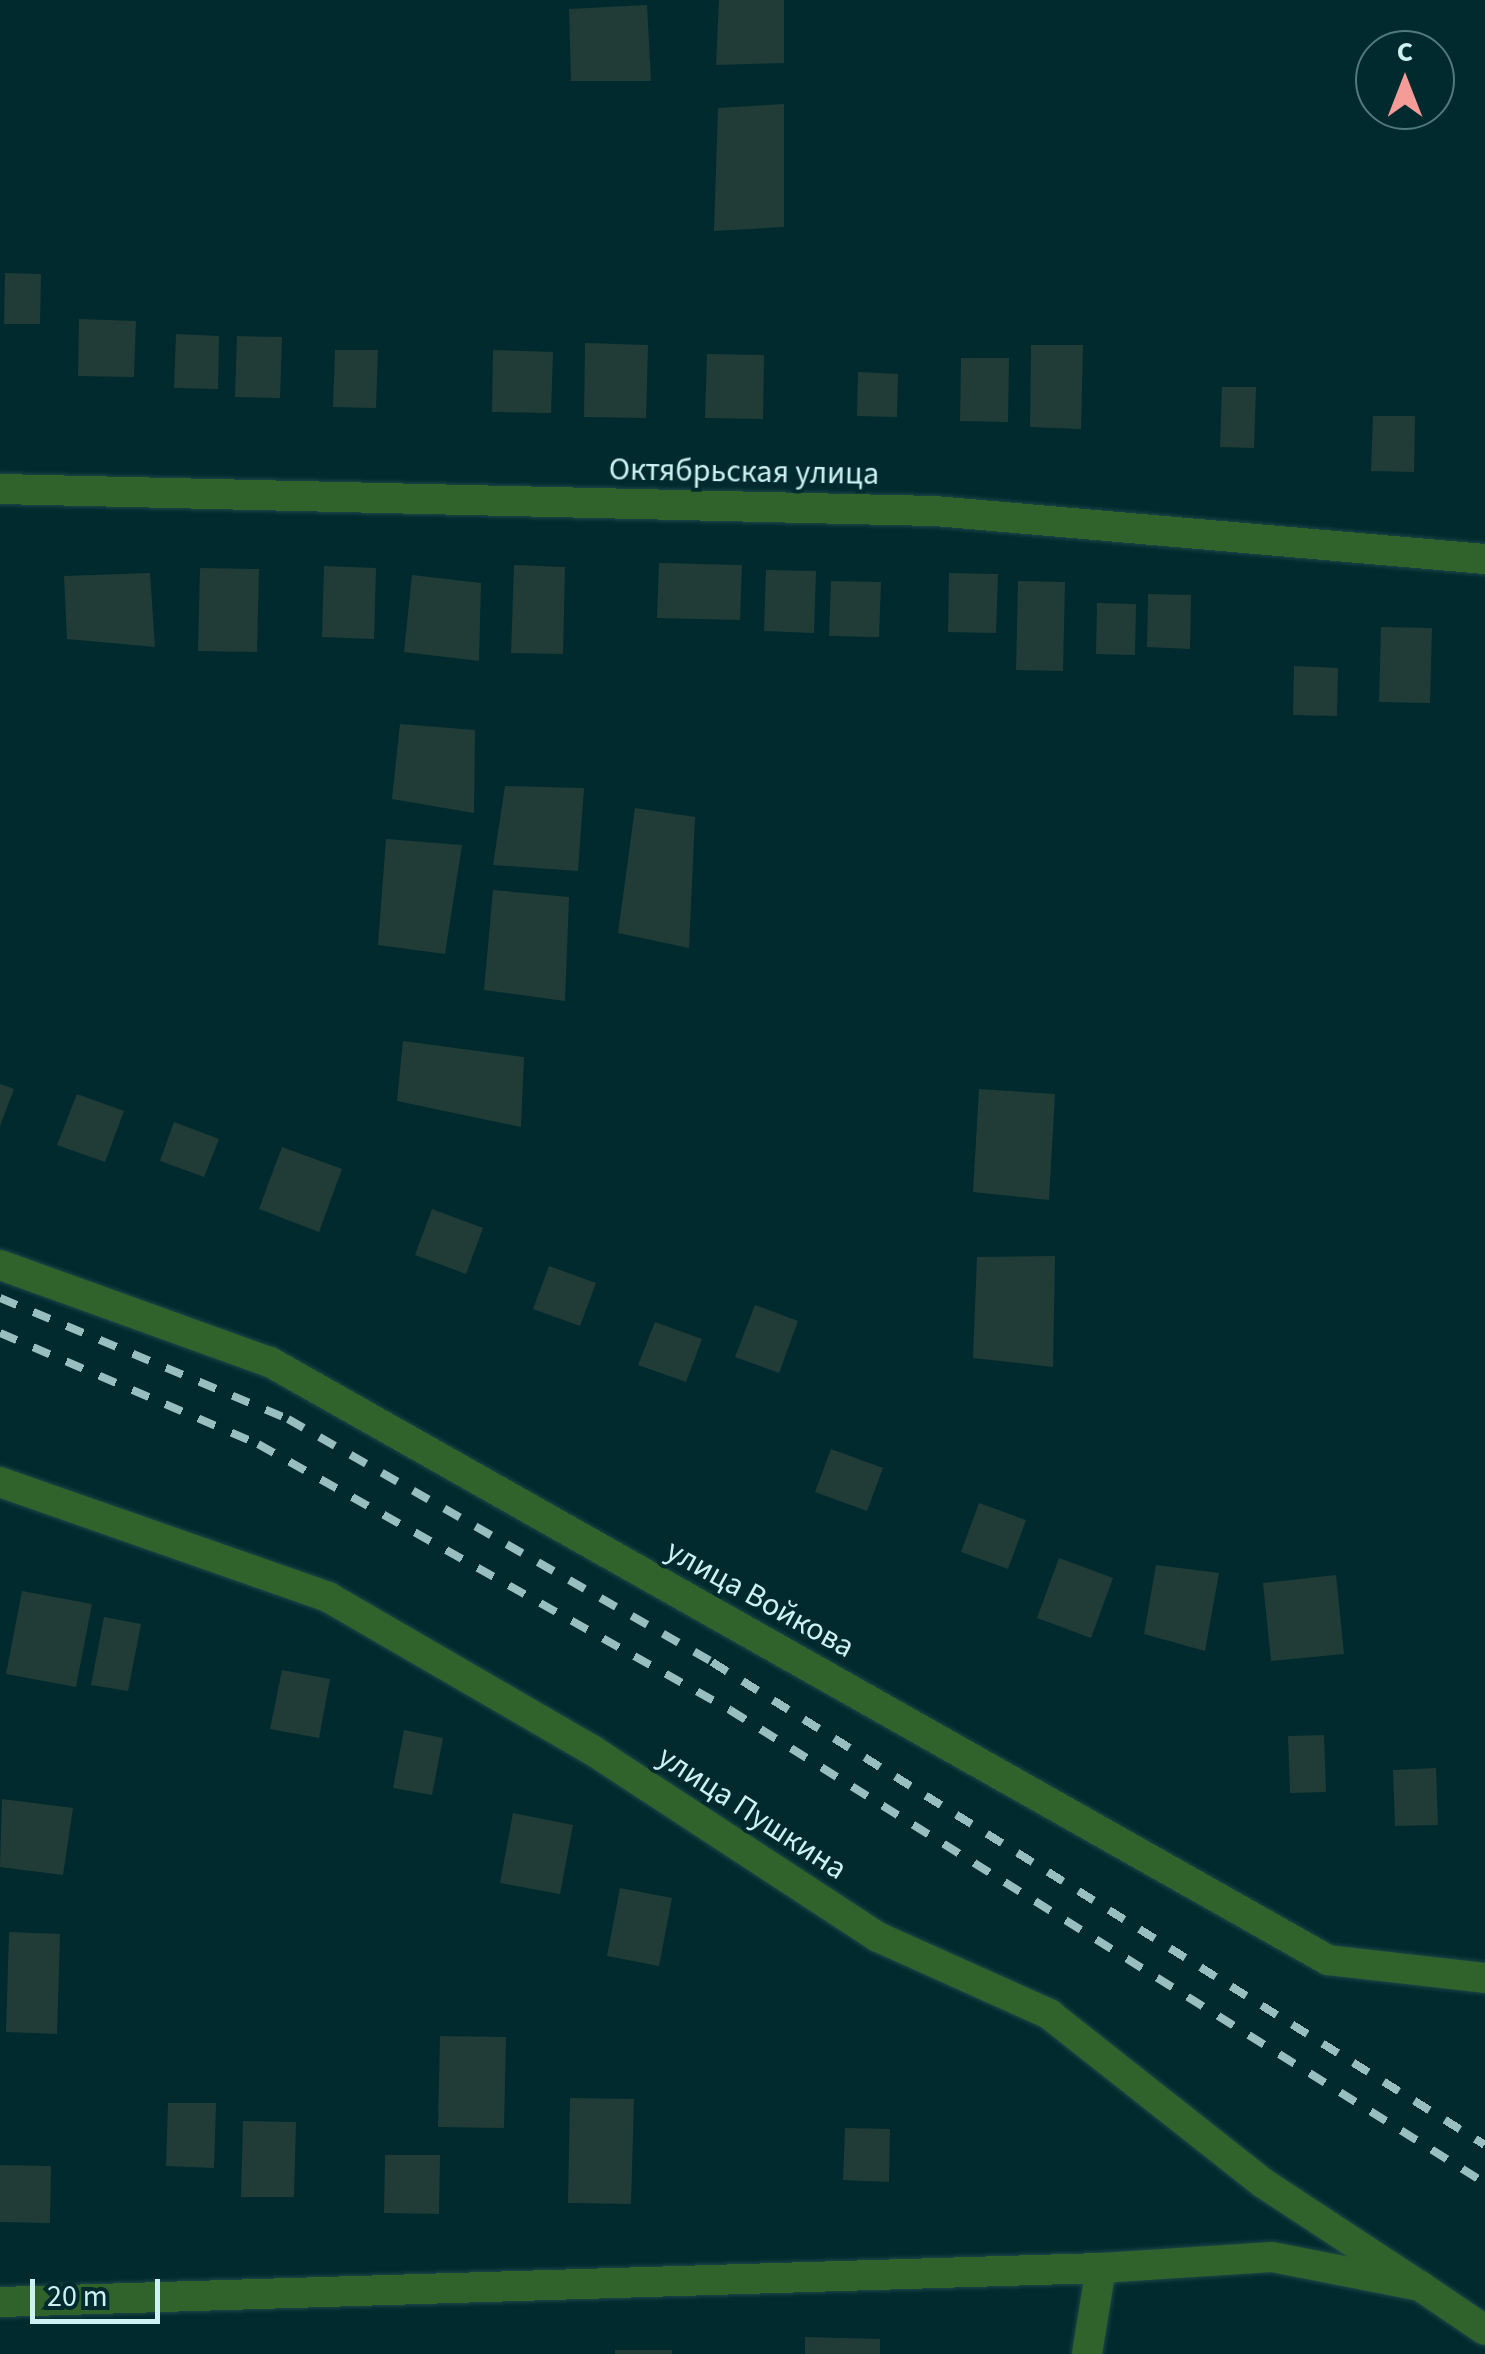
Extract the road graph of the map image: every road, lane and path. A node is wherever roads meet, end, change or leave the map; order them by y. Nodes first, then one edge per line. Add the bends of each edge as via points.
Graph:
1 (0, 489) edge
2 (1485, 559) edge
3 (0, 1265) edge
4 (0, 1482) edge
5 (1485, 1978) edge
6 (1101, 2268) junction
7 (1420, 2286) junction
8 (0, 2302) edge
9 (1485, 2330) edge
10 (1087, 2354) edge

1 - 2 street, Октябрьская улица via 935,511
3 - 5 street, улица Войкова via 270,1362 1328,1960
4 - 7 street, улица Пушкина via 328,1596 592,1750 878,1937 1048,2014 1263,2183
6 - 7 street via 1272,2257
6 - 8 street
6 - 10 street
7 - 9 street, улица Пушкина

